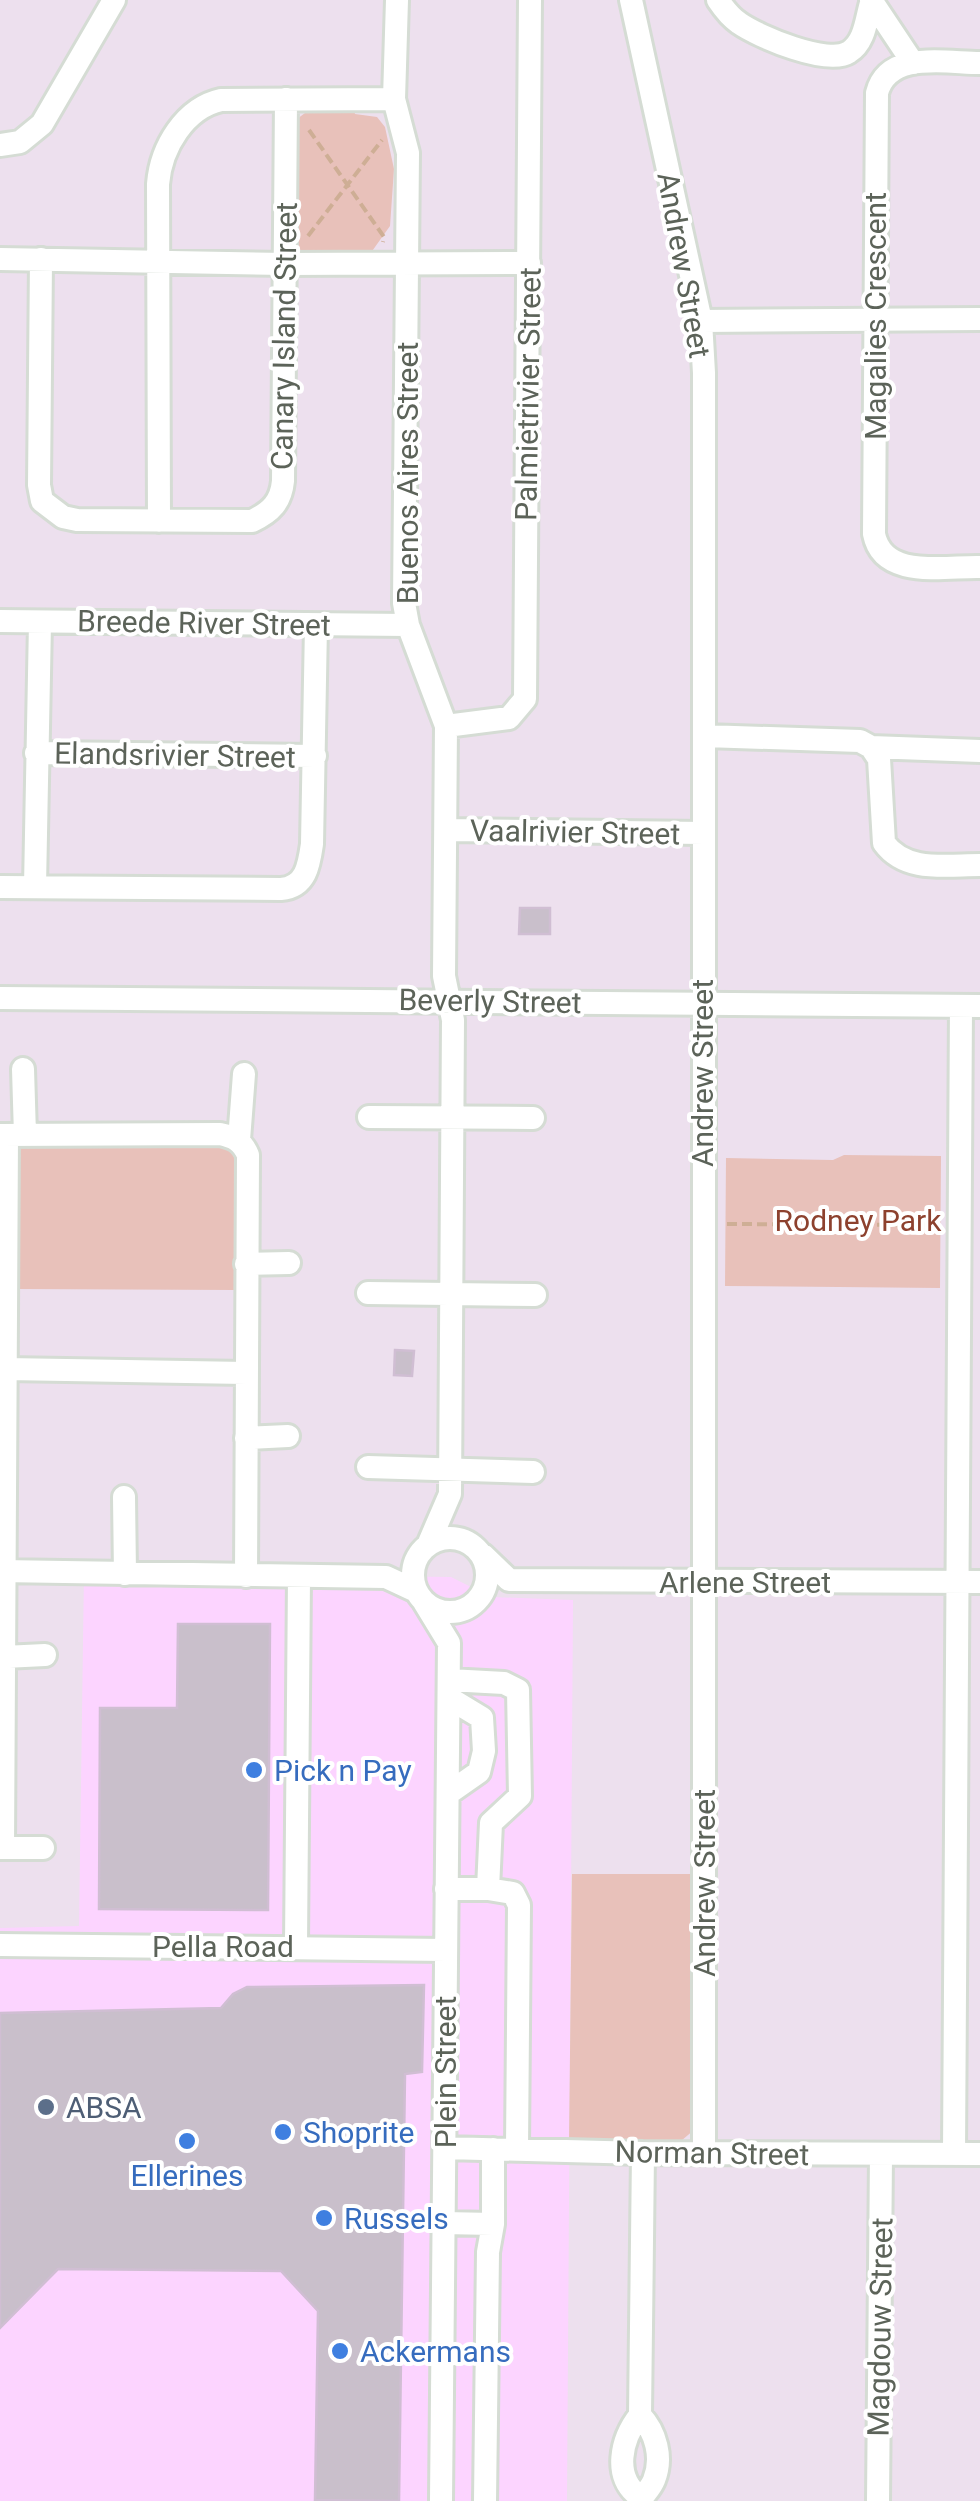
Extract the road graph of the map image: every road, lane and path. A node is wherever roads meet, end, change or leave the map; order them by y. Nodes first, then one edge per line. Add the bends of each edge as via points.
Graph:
1 (114, 0) edge
2 (397, 0) edge
3 (530, 0) edge
4 (631, 0) edge
5 (718, 0) edge
6 (871, 2) edge
7 (913, 63) junction
8 (980, 63) edge
9 (394, 99) junction
10 (286, 106) junction
11 (400, 124) junction
12 (0, 145) edge
13 (347, 184) junction
14 (285, 256) junction
15 (0, 259) edge
16 (41, 259) junction
17 (160, 260) junction
18 (382, 262) junction
19 (409, 262) junction
20 (529, 263) junction
21 (875, 319) junction
22 (980, 319) edge
23 (701, 320) junction
24 (159, 521) junction
25 (980, 566) edge
26 (0, 621) edge
27 (40, 622) junction
28 (316, 624) junction
29 (408, 626) junction
30 (446, 726) junction
31 (705, 736) junction
32 (872, 748) junction
33 (980, 751) edge
34 (36, 753) junction
35 (314, 756) junction
36 (446, 830) junction
37 (704, 834) junction
38 (980, 865) edge
39 (0, 887) edge
40 (35, 887) junction
41 (0, 998) edge
42 (449, 1000) junction
43 (702, 1003) junction
44 (971, 1006) edge
45 (23, 1069) dead end
46 (244, 1074) dead end
47 (369, 1117) dead end
48 (452, 1118) junction
49 (533, 1118) dead end
50 (11, 1134) edge
51 (239, 1140) junction
52 (702, 1224) junction
53 (960, 1225) junction
54 (3, 1261) edge
55 (289, 1263) dead end
56 (246, 1264) junction
57 (368, 1293) dead end
58 (451, 1294) junction
59 (535, 1295) dead end
60 (6, 1369) junction
61 (246, 1374) junction
62 (3, 1436) edge
63 (288, 1436) dead end
64 (246, 1438) junction
65 (368, 1467) dead end
66 (450, 1469) junction
67 (533, 1472) dead end
68 (450, 1494) junction
69 (124, 1497) dead end
70 (423, 1550) junction
71 (478, 1550) junction
72 (3, 1572) edge
73 (126, 1574) junction
74 (246, 1576) junction
75 (299, 1576) junction
76 (386, 1576) junction
77 (509, 1580) junction
78 (704, 1582) junction
79 (968, 1582) edge
80 (420, 1596) junction
81 (471, 1606) junction
82 (449, 1643) junction
83 (45, 1656) dead end
84 (4, 1657) junction
85 (449, 1689) junction
86 (449, 1794) junction
87 (2, 1848) edge
88 (43, 1848) dead end
89 (446, 1889) junction
90 (488, 1889) junction
91 (0, 1945) edge
92 (296, 1946) junction
93 (446, 1950) junction
94 (445, 2148) junction
95 (505, 2149) junction
96 (643, 2153) junction
97 (704, 2153) junction
98 (882, 2154) junction
99 (954, 2154) junction
100 (980, 2154) edge
101 (444, 2224) junction
102 (493, 2224) junction
103 (443, 2397) junction
104 (486, 2398) junction
105 (640, 2415) junction
106 (640, 2499) edge
107 (441, 2501) edge
108 (485, 2501) edge
109 (878, 2501) edge

1 - 12 street via 37,131
2 - 9 street, Buenos Aires Street
3 - 20 street, Palmietrivier Street
4 - 23 street, Andrew Street
5 - 6 street via 760,36 830,56 845,55 861,39
6 - 7 street
7 - 8 street
7 - 21 street, Magalies Crescent via 888,72 877,93
9 - 10 street
9 - 11 street, Buenos Aires Street
10 - 13 path
10 - 14 street, Canary Island Street
10 - 17 street via 222,100 191,114 159,168
11 - 13 path
11 - 19 street, Buenos Aires Street via 408,154
13 - 14 path via 300,247
13 - 18 path via 384,237
14 - 17 street
14 - 18 street
14 - 24 street, Canary Island Street via 282,494 252,521
15 - 16 street
16 - 17 street
16 - 24 street, Canary Island Street via 42,501 77,520
17 - 24 street
18 - 19 street
19 - 20 street
19 - 29 street, Buenos Aires Street
20 - 30 street, Palmietrivier Street via 525,698 509,718
21 - 22 street
21 - 23 street
21 - 25 street, Magalies Crescent via 875,543 900,565
23 - 31 street, Andrew Street
26 - 27 street, Breede River Street
27 - 28 street, Breede River Street
27 - 34 street
28 - 29 street, Breede River Street
28 - 35 street
29 - 30 street, Buenos Aires Street
30 - 36 street, Buenos Aires Street
31 - 32 street via 846,739
31 - 37 street, Andrew Street
32 - 33 street
32 - 38 street via 882,771 884,843 891,852 909,864
34 - 35 street, Elandsrivier Street
34 - 40 street
35 - 40 street via 310,864 291,888
36 - 37 street, Vaalrivier Street
36 - 42 street, Buenos Aires Street
37 - 43 street, Andrew Street
39 - 40 street
41 - 42 street, Beverly Street
42 - 43 street, Beverly Street
42 - 48 street
43 - 44 street, Beverly Street
43 - 52 street, Andrew Street
44 - 53 street
45 - 50 street
46 - 51 street
47 - 48 street
48 - 49 street
48 - 58 street
50 - 51 street via 220,1134
50 - 54 street
51 - 56 street via 248,1155
52 - 53 path
52 - 78 street, Andrew Street
53 - 79 street
54 - 60 street
55 - 56 street
56 - 61 street
57 - 58 street
58 - 59 street
58 - 66 street
60 - 61 street
60 - 62 street
61 - 64 street
62 - 72 street
63 - 64 street
64 - 74 street
65 - 66 street
66 - 67 street
66 - 68 street
68 - 70 street
68 - 71 street
69 - 73 street
70 - 71 street via 451,1537
70 - 76 street
70 - 80 street via 413,1578
71 - 77 street
71 - 81 street via 488,1581
72 - 73 street
72 - 84 street
73 - 74 street
74 - 75 street
75 - 76 street
75 - 92 street
76 - 80 street
77 - 78 street, Arlene Street
77 - 81 street
78 - 79 street, Arlene Street
78 - 97 street, Andrew Street
79 - 99 street
80 - 81 street via 444,1612
80 - 82 street
81 - 82 street, Plein Street
82 - 85 street, Plein Street
83 - 84 street
84 - 87 street
85 - 86 street, Plein Street
85 - 86 street via 482,1718 484,1750 479,1772
85 - 90 street via 512,1685 520,1695 520,1796 491,1824
86 - 89 street, Plein Street
87 - 88 street
89 - 90 street
89 - 93 street, Plein Street
90 - 95 street via 507,1890 519,1905
91 - 92 street, Pella Road
92 - 93 street, Pella Road
93 - 94 street, Plein Street
94 - 95 street, Norman Street
94 - 101 street, Plein Street
95 - 96 street, Norman Street
95 - 102 street
96 - 97 street, Norman Street
96 - 105 street
97 - 98 street, Norman Street
98 - 99 street, Norman Street
98 - 109 street, Magdouw Street
99 - 100 street, Norman Street
101 - 102 street
101 - 103 street, Plein Street
102 - 104 street
103 - 104 street
103 - 107 street, Plein Street
104 - 108 street
105 - 106 street via 654,2434 657,2470
105 - 106 street via 625,2436 623,2477

